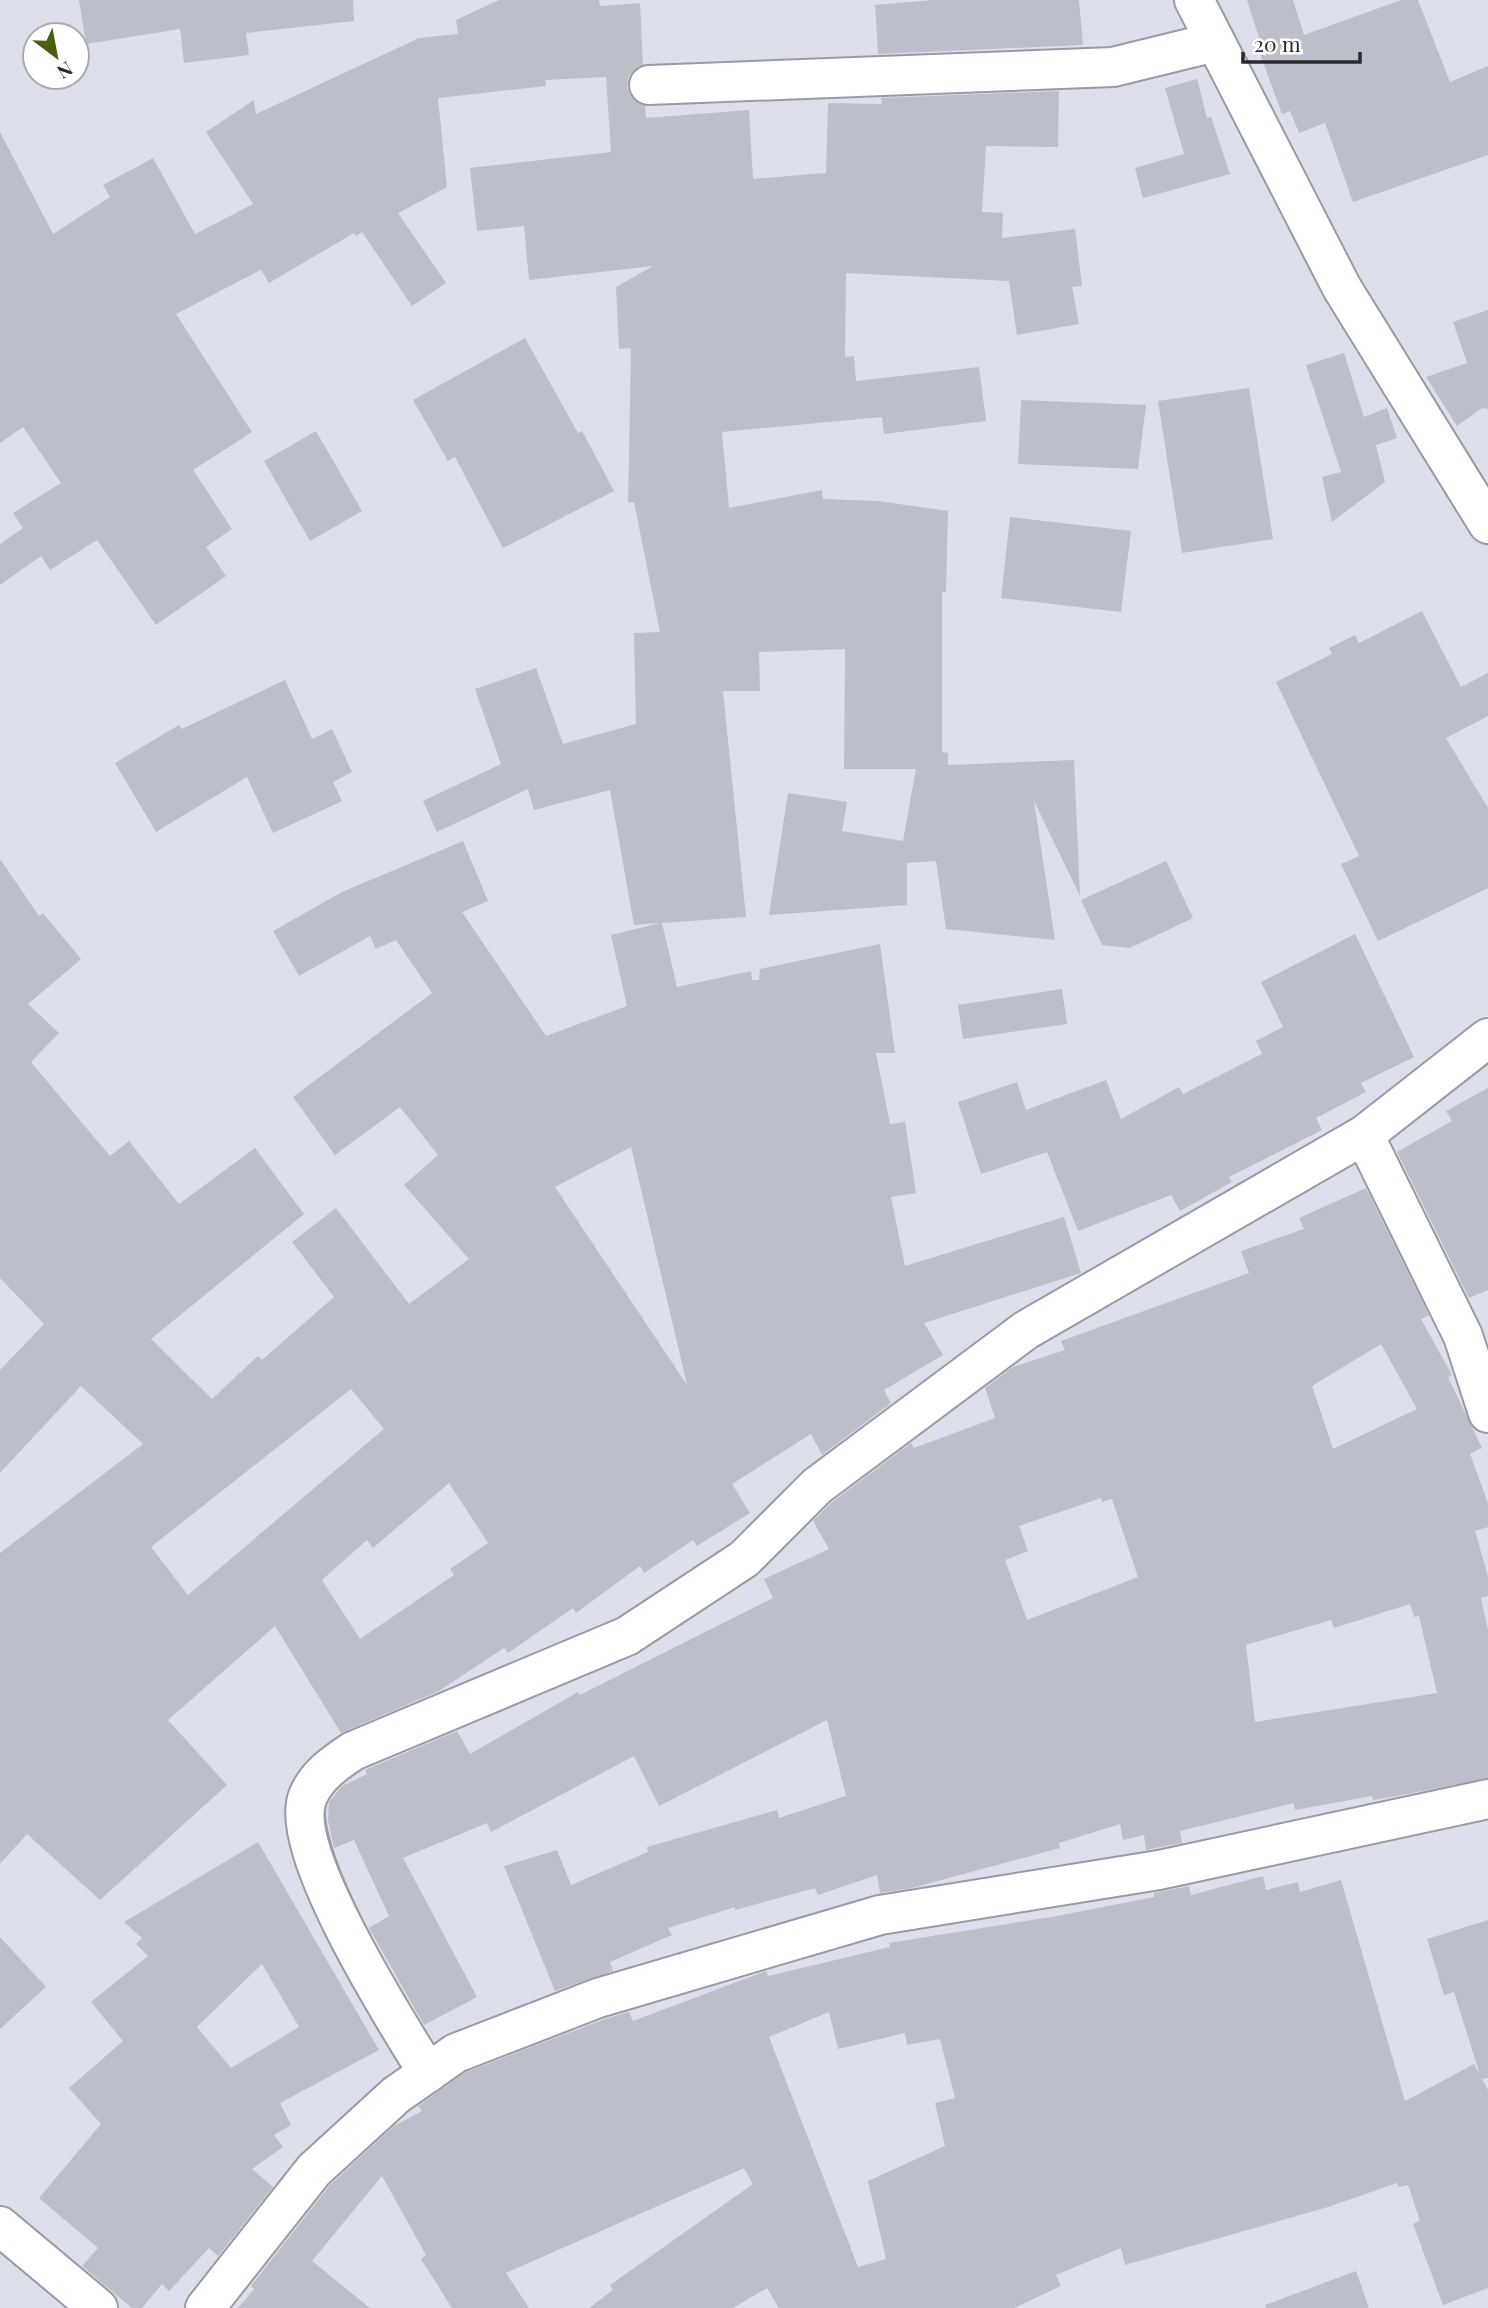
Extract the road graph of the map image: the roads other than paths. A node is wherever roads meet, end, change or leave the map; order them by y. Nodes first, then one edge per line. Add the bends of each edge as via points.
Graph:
1 (1194, 0) edge
2 (1215, 42) junction
3 (649, 85) dead end
4 (1488, 524) edge
5 (1488, 1038) edge
6 (1364, 1135) junction
7 (1488, 1413) edge
8 (1488, 1799) edge
9 (428, 2073) junction
10 (0, 2226) edge
11 (98, 2308) edge
12 (205, 2308) edge

1 - 2 street
2 - 3 street via 1113,67
2 - 4 street via 1342,288
5 - 6 street
6 - 7 street via 1462,1336
6 - 9 street via 1026,1330 817,1486 744,1559 627,1636 353,1751 324,1771 307,1797 304,1830 356,1956
8 - 9 street via 1159,1870 880,1915 598,1998 456,2053
9 - 12 street via 396,2095 314,2170
10 - 11 street

